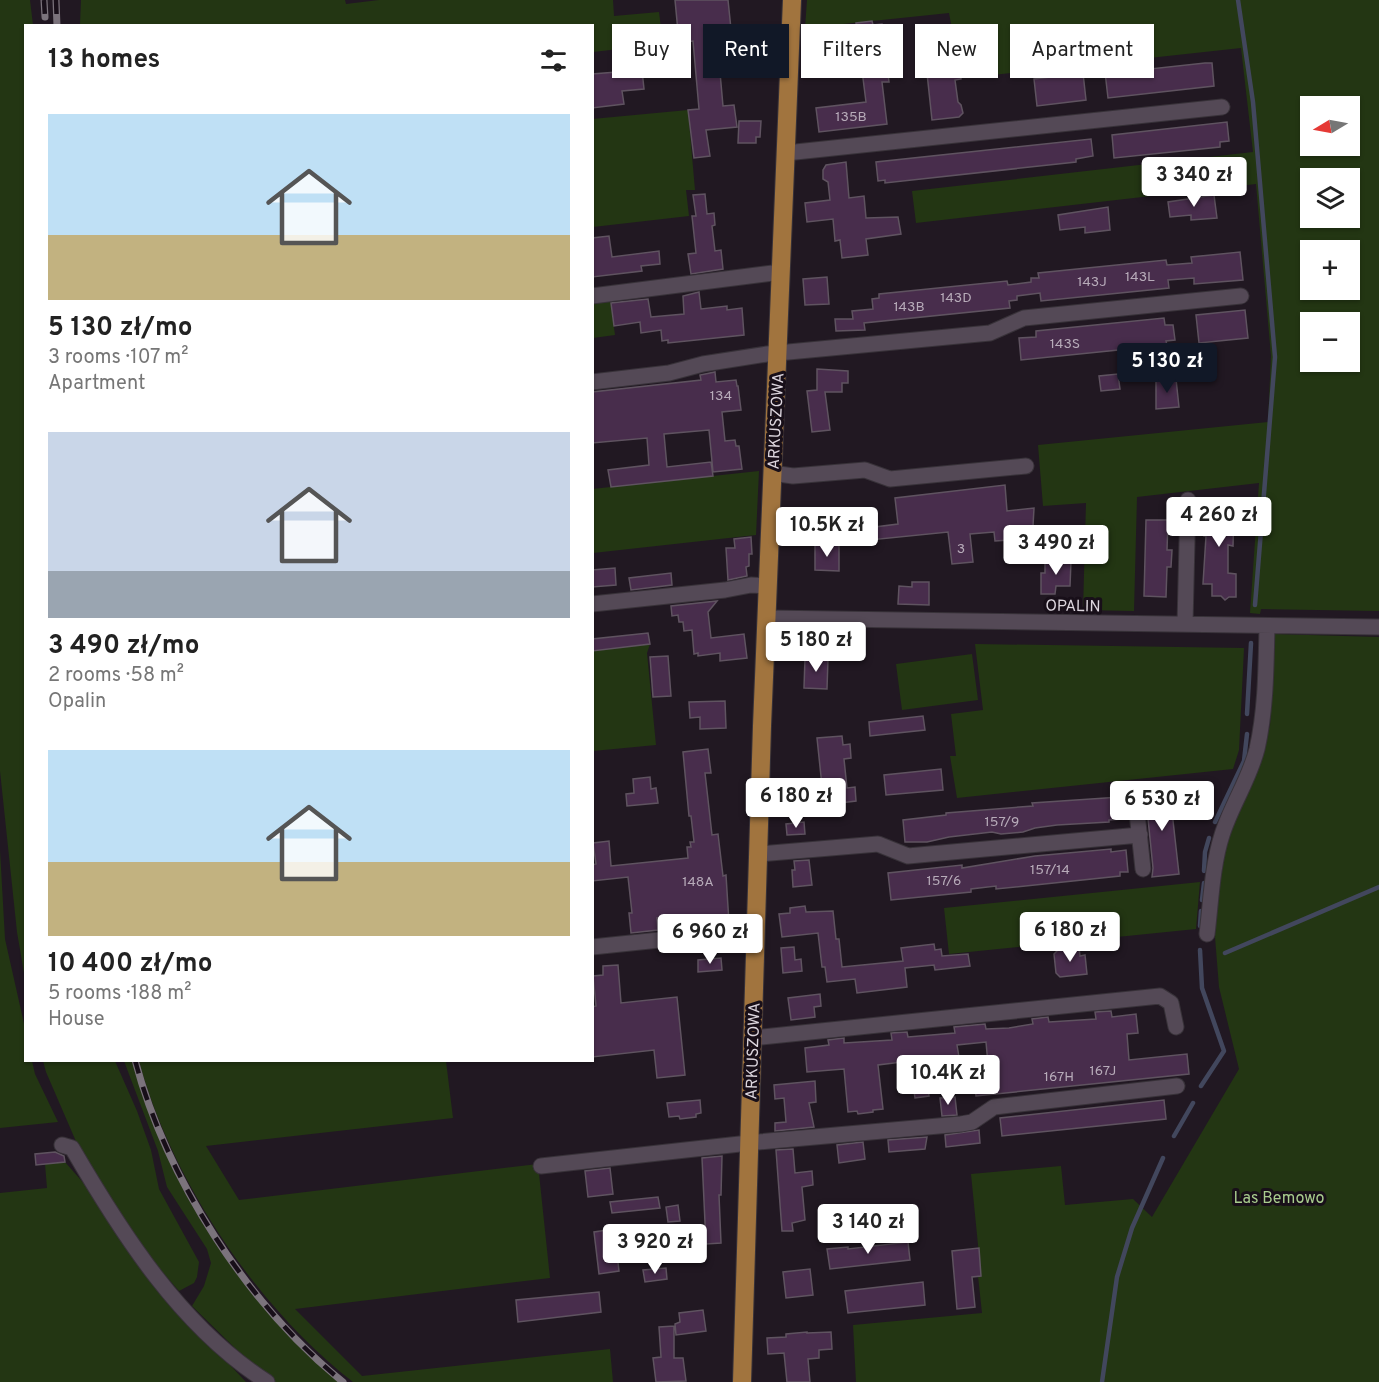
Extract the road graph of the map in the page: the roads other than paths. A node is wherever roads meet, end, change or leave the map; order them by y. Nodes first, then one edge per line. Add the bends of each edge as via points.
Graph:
1 (792, 0) edge
2 (1222, 107) dead end
3 (786, 153) junction
4 (781, 272) junction
5 (594, 296) edge
6 (1240, 296) dead end
7 (778, 354) junction
8 (594, 382) edge
9 (1026, 466) dead end
10 (772, 473) junction
11 (1188, 500) dead end
12 (768, 586) junction
13 (594, 604) edge
14 (767, 618) junction
15 (1185, 624) junction
16 (1267, 626) junction
17 (1379, 627) edge
18 (1135, 794) dead end
19 (1140, 835) junction
20 (759, 854) junction
21 (1143, 869) dead end
22 (756, 930) junction
23 (1207, 934) dead end
24 (594, 947) edge
25 (1176, 1027) dead end
26 (752, 1038) junction
27 (1177, 1086) dead end
28 (749, 1143) junction
29 (62, 1145) dead end
30 (541, 1166) dead end
31 (267, 1382) edge
32 (742, 1382) edge

1 - 3 main road, ARKUSZOWA
2 - 3 street
3 - 4 main road, ARKUSZOWA
4 - 5 street
4 - 7 main road, ARKUSZOWA
6 - 7 street via 1024,318 990,333
7 - 8 street
7 - 10 main road, ARKUSZOWA
9 - 10 street via 890,479 865,470 793,476
10 - 12 main road, ARKUSZOWA
11 - 15 street
12 - 13 street
12 - 14 main road, ARKUSZOWA
14 - 15 street, OPALIN
14 - 20 main road, ARKUSZOWA
15 - 16 street, OPALIN
16 - 17 street, OPALIN
16 - 23 street via 1265,704 1256,751 1243,791 1222,834
18 - 19 street
19 - 20 street via 908,856 878,844
19 - 21 street
20 - 22 main road, ARKUSZOWA
22 - 24 street
22 - 26 main road, ARKUSZOWA
25 - 26 street via 1171,1003 1160,996
26 - 28 main road, ARKUSZOWA
27 - 28 street via 994,1107 972,1122 961,1124
28 - 30 street
28 - 32 main road, ARKUSZOWA
29 - 31 street via 72,1148 129,1240 163,1285 218,1343

